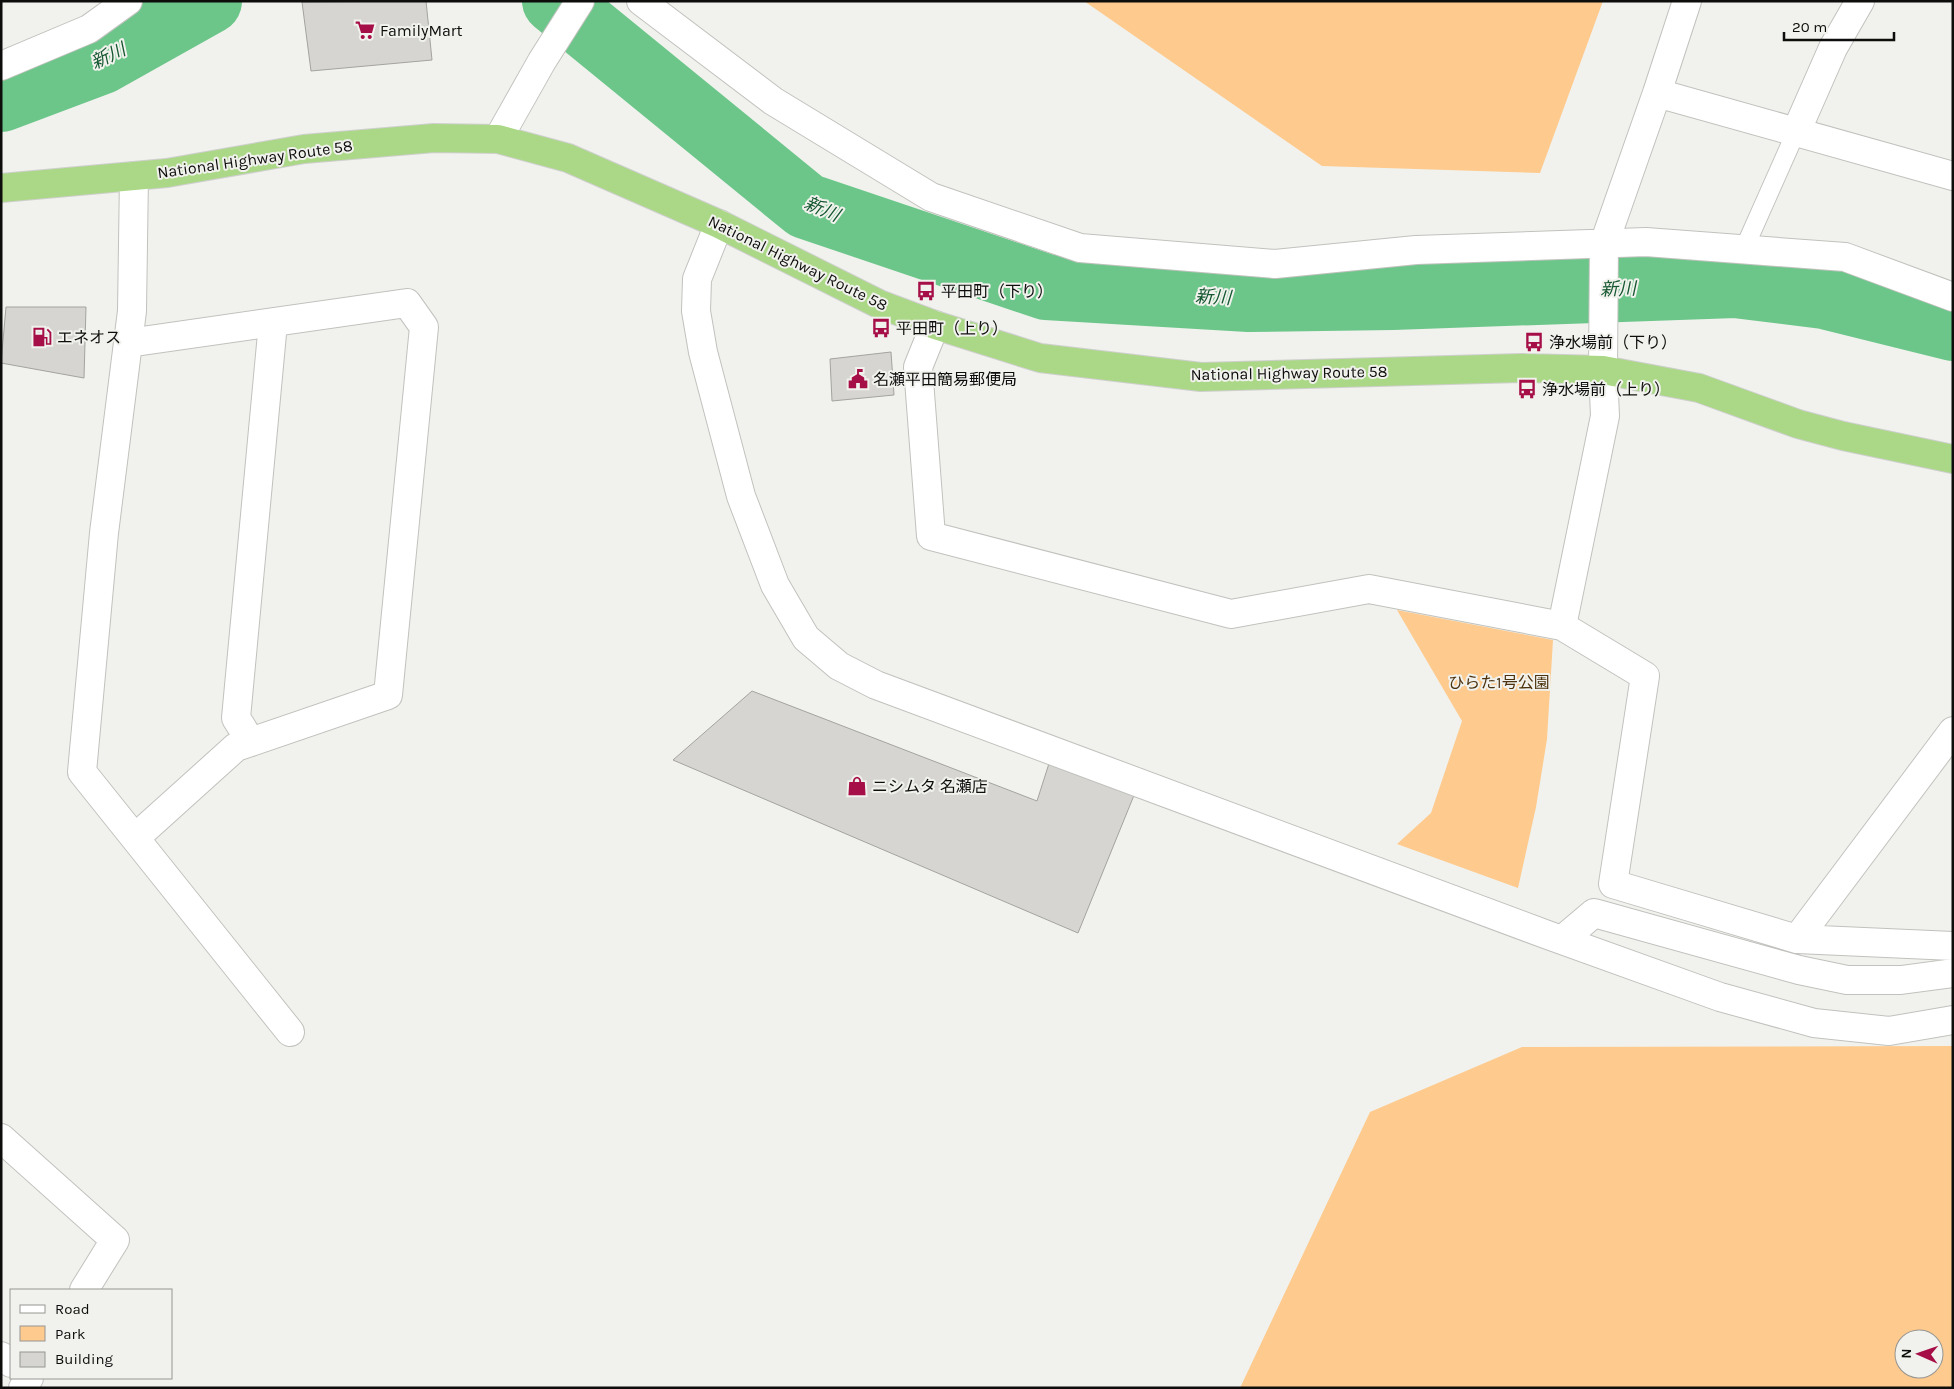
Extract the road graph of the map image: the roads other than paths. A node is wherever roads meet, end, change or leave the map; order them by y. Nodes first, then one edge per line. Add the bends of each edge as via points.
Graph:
1 (128, 1) edge
2 (580, 1) edge
3 (641, 1) edge
4 (1687, 1) edge
5 (1860, 1) edge
6 (1, 66) edge
7 (1657, 94) junction
8 (1796, 132) junction
9 (498, 139) junction
10 (134, 176) junction
11 (1953, 176) edge
12 (1, 188) edge
13 (719, 224) junction
14 (1604, 244) junction
15 (1744, 250) junction
16 (1953, 297) edge
17 (273, 323) junction
18 (935, 325) junction
19 (128, 343) junction
20 (1603, 370) junction
21 (1953, 458) edge
22 (1562, 626) junction
23 (1953, 731) edge
24 (251, 742) junction
25 (134, 838) junction
26 (1797, 939) junction
27 (1562, 940) junction
28 (1953, 946) edge
29 (1953, 973) edge
30 (1953, 1020) edge
31 (290, 1032) dead end
32 (1, 1138) edge
33 (85, 1289) edge

1 - 6 street via 89,29
2 - 9 street
3 - 14 street via 773,101 931,197 1080,248 1275,264 1416,250
4 - 7 street
5 - 8 street via 1833,48
7 - 8 street
7 - 14 street
8 - 11 street
8 - 15 lane
9 - 10 highway, National Highway Route 58 via 434,138 304,149
9 - 13 highway, National Highway Route 58 via 568,158
10 - 12 highway, National Highway Route 58
10 - 19 street via 132,311
13 - 18 highway, National Highway Route 58 via 879,304
13 - 27 street via 697,279 696,311 703,352 741,496 775,585 806,638 838,666 876,685
14 - 15 street via 1646,242
14 - 20 street
15 - 16 street via 1845,257
17 - 19 street
17 - 24 street via 236,718
17 - 24 street via 407,303 424,327 388,695
18 - 20 highway, National Highway Route 58 via 1040,358 1201,377 1522,368
18 - 22 street via 918,367 931,536 1231,614 1369,589
19 - 25 street via 104,533 82,772
20 - 21 highway, National Highway Route 58 via 1699,388 1798,424
20 - 22 street via 1605,416
22 - 26 street via 1645,676 1613,884
23 - 26 street
24 - 25 street via 236,747
25 - 31 street
26 - 28 street
27 - 29 street via 1594,913 1799,970 1847,980 1901,980
27 - 30 street via 1720,997 1814,1023 1889,1032
32 - 33 street via 115,1240

